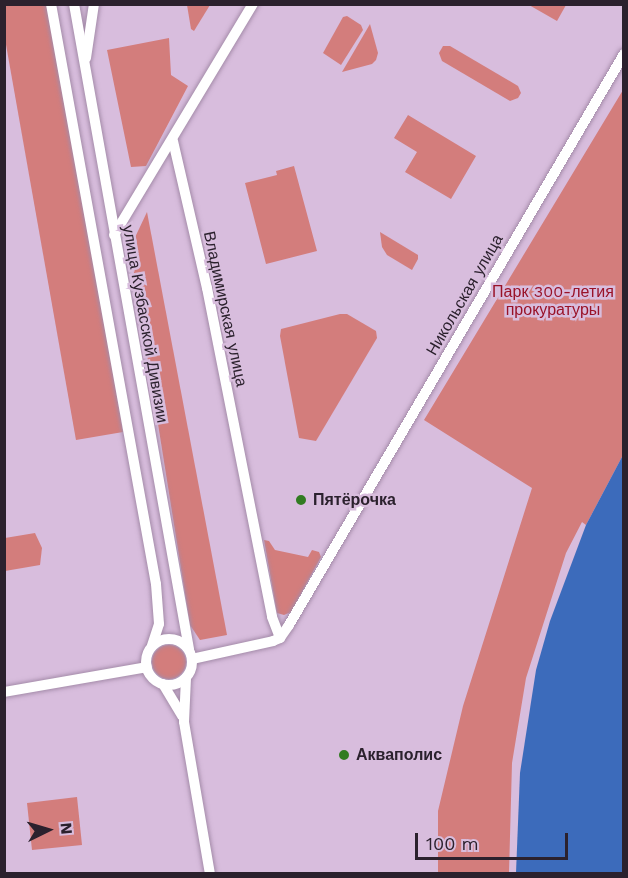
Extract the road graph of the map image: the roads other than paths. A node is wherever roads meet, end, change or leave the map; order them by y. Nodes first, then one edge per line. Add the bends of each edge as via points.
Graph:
1 (51, 4) edge
2 (74, 4) edge
3 (94, 4) edge
4 (253, 4) edge
5 (624, 54) edge
6 (85, 64) junction
7 (173, 141) junction
8 (114, 235) junction
9 (280, 638) junction
10 (152, 646) junction
11 (190, 654) junction
12 (147, 667) junction
13 (186, 678) junction
14 (163, 684) junction
15 (4, 692) edge
16 (184, 722) junction
17 (210, 873) edge

1 - 10 street via 156,584 159,624
2 - 6 street, улица Кузбасской Дивизии
3 - 6 street
4 - 7 street
5 - 9 street, Никольская улица
6 - 8 street, улица Кузбасской Дивизии
7 - 8 street
7 - 9 street, Владимирская улица via 207,288 272,616
8 - 11 street, улица Кузбасской Дивизии
9 - 11 street via 265,644
10 - 11 street via 172,639
10 - 12 street
11 - 13 street, улица Кузбасской Дивизии
12 - 14 street, улица Кузбасской Дивизии via 154,679
12 - 15 street
13 - 14 street
13 - 16 street, улица Кузбасской Дивизии
14 - 16 street, улица Кузбасской Дивизии
16 - 17 street, улица Кузбасской Дивизии

